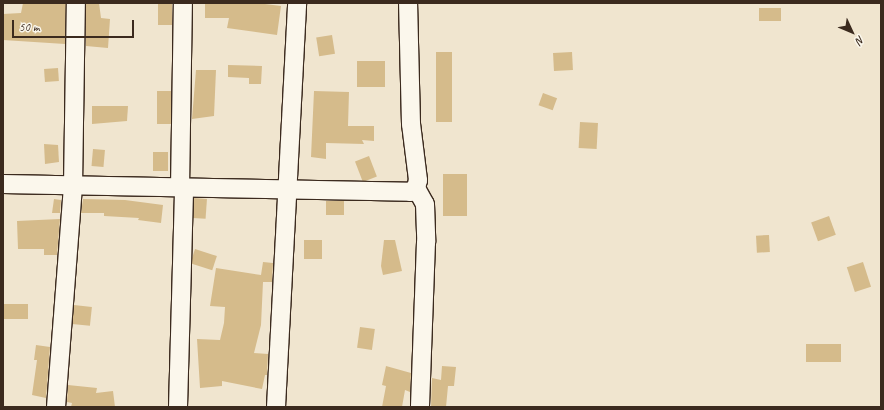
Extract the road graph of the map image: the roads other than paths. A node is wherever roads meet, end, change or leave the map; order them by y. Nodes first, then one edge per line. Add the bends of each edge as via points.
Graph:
1 (76, 3) edge
2 (183, 3) edge
3 (297, 3) edge
4 (408, 3) edge
5 (3, 184) edge
6 (73, 186) junction
7 (182, 188) junction
8 (416, 188) junction
9 (289, 189) junction
10 (56, 407) edge
11 (178, 407) edge
12 (276, 407) edge
13 (420, 407) edge

1 - 6 street
2 - 7 street
3 - 9 street
4 - 8 street via 411,124 418,173
5 - 6 street
6 - 7 street
6 - 10 street
7 - 9 street
7 - 11 street
8 - 9 street via 410,192
8 - 13 street via 425,204 426,242
9 - 12 street

